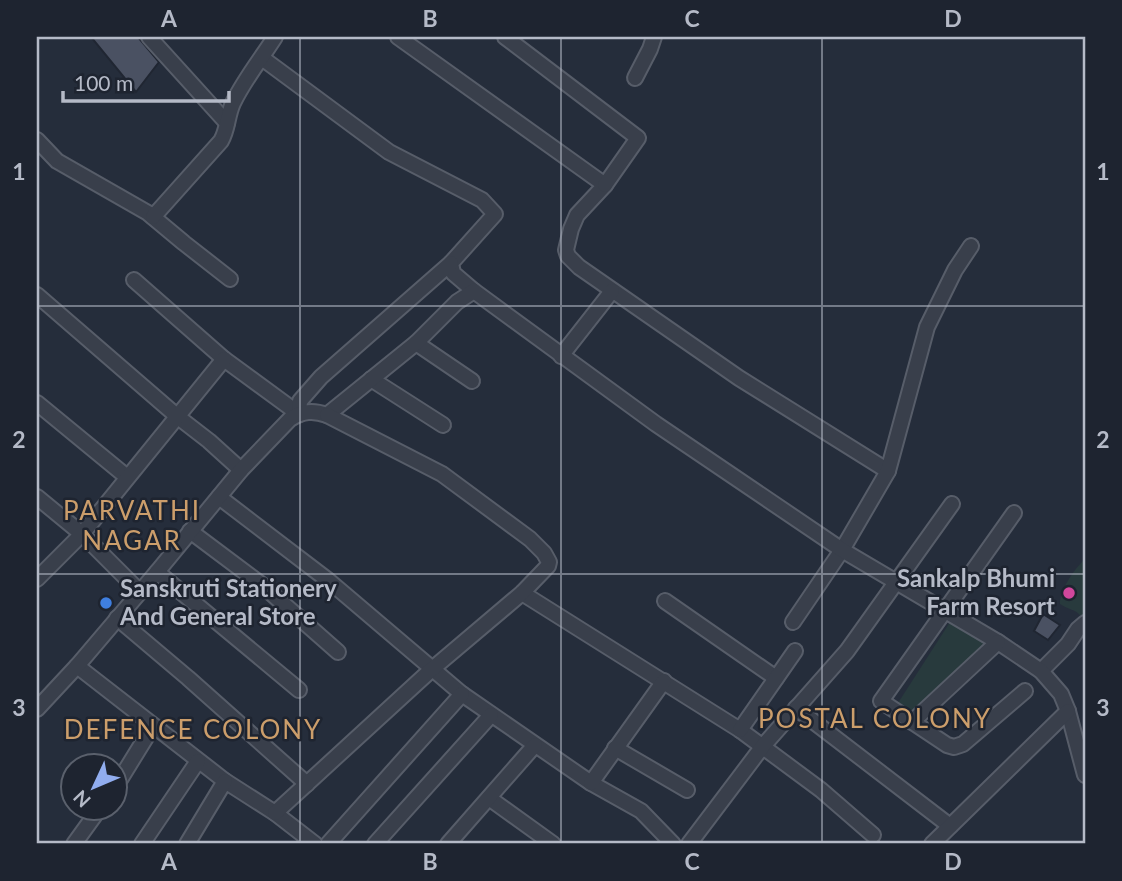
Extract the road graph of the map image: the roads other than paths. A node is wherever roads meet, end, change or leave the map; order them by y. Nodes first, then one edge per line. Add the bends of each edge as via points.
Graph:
1 (149, 37) edge
2 (275, 37) edge
3 (398, 37) edge
4 (505, 37) edge
5 (654, 37) edge
6 (262, 58) junction
7 (635, 78) dead end
8 (227, 123) junction
9 (37, 140) edge
10 (605, 185) junction
11 (153, 217) junction
12 (971, 246) dead end
13 (451, 263) junction
14 (230, 279) dead end
15 (134, 280) dead end
16 (474, 291) junction
17 (612, 291) junction
18 (37, 295) edge
19 (416, 343) junction
20 (561, 356) junction
21 (224, 359) junction
22 (371, 379) junction
23 (472, 381) dead end
24 (37, 403) edge
25 (299, 414) junction
26 (327, 415) junction
27 (178, 417) junction
28 (443, 425) dead end
29 (241, 470) junction
30 (888, 471) junction
31 (127, 477) junction
32 (37, 497) edge
33 (219, 497) junction
34 (952, 504) dead end
35 (1014, 513) dead end
36 (190, 531) junction
37 (82, 534) junction
38 (842, 550) junction
39 (157, 572) junction
40 (37, 579) edge
41 (895, 582) junction
42 (140, 592) junction
43 (522, 593) junction
44 (665, 601) dead end
45 (946, 611) junction
46 (117, 618) junction
47 (793, 622) dead end
48 (1085, 623) edge
49 (998, 642) junction
50 (795, 651) dead end
51 (338, 652) dead end
52 (77, 666) junction
53 (431, 670) junction
54 (1041, 671) junction
55 (776, 678) junction
56 (664, 681) junction
57 (299, 690) dead end
58 (1025, 691) dead end
59 (42, 694) edge
60 (461, 694) junction
61 (796, 708) junction
62 (37, 709) edge
63 (1068, 711) junction
64 (491, 715) junction
65 (912, 722) junction
66 (153, 726) junction
67 (740, 730) junction
68 (535, 745) junction
69 (763, 747) junction
70 (615, 748) junction
71 (198, 761) junction
72 (130, 763) edge
73 (1085, 775) edge
74 (225, 781) junction
75 (591, 783) junction
76 (307, 784) junction
77 (687, 790) dead end
78 (489, 798) junction
79 (275, 813) junction
80 (89, 822) edge
81 (950, 826) junction
82 (873, 835) dead end
83 (453, 843) edge
84 (74, 844) edge
85 (142, 844) edge
86 (187, 844) edge
87 (315, 844) edge
88 (328, 844) edge
89 (375, 844) edge
90 (553, 844) edge
91 (673, 844) edge
92 (689, 844) edge
93 (932, 844) edge

1 - 8 street
2 - 6 street
3 - 10 street
4 - 10 street via 638,138
5 - 7 street
6 - 8 street via 234,100
6 - 13 street via 389,152 482,200 495,214
8 - 11 street via 221,141
9 - 11 street via 57,161
10 - 17 street via 577,215 566,250 579,267
11 - 14 street
12 - 30 street via 927,327
13 - 16 street via 453,273
13 - 25 street via 321,377 300,401
15 - 21 street
16 - 19 street
16 - 20 street
17 - 20 street
17 - 30 street
18 - 27 street
19 - 22 street
19 - 23 street
20 - 38 street
21 - 25 street
21 - 27 street
22 - 26 street
22 - 28 street
24 - 31 street
25 - 26 street
25 - 29 street
26 - 43 street via 442,474 530,539 549,562
27 - 29 street
27 - 31 street
29 - 33 street
30 - 38 street
31 - 37 street
32 - 37 street
33 - 36 street
33 - 53 street via 330,581
34 - 41 street
35 - 45 street
36 - 39 street
36 - 51 street via 262,585
37 - 40 street
37 - 42 street
38 - 41 street
38 - 47 street
39 - 42 street
39 - 57 street
41 - 45 street
41 - 61 street via 847,650
42 - 46 street
43 - 53 street
43 - 56 street
44 - 55 street
45 - 49 street
45 - 65 street via 881,701
46 - 52 street
46 - 76 street
48 - 54 street
49 - 54 street
49 - 65 street
50 - 55 street
52 - 59 street
52 - 66 street
53 - 60 street
53 - 76 street
54 - 63 street
55 - 67 street
56 - 67 street
56 - 70 street
58 - 65 street via 959,747 947,745
59 - 62 street
60 - 64 street
60 - 88 street
61 - 69 street
61 - 81 street
63 - 73 street
63 - 81 street
64 - 68 street
64 - 89 street
66 - 71 street
66 - 72 street
67 - 69 street
68 - 75 street
68 - 78 street
69 - 82 street
69 - 92 street
70 - 75 street
70 - 77 street
71 - 74 street
71 - 85 street
74 - 79 street
74 - 86 street
75 - 91 street via 641,811
76 - 79 street
78 - 83 street
78 - 90 street
79 - 87 street
80 - 84 street
81 - 93 street

